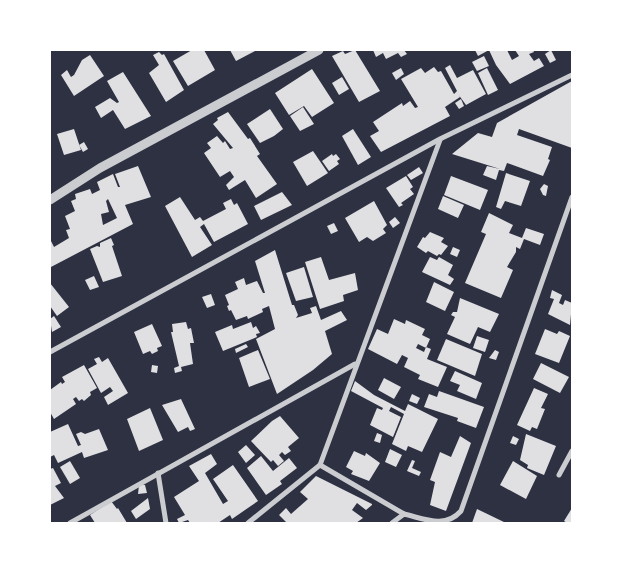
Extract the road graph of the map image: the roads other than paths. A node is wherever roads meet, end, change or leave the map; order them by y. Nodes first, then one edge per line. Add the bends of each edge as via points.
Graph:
1 (319, 50) edge
2 (572, 74) edge
3 (440, 139) junction
4 (572, 197) edge
5 (50, 200) edge
6 (50, 352) edge
7 (356, 364) junction
8 (572, 452) edge
9 (320, 465) junction
10 (158, 473) junction
11 (559, 475) dead end
12 (404, 514) junction
13 (70, 523) edge
14 (166, 523) edge
15 (248, 523) edge
16 (392, 523) edge

1 - 5 street via 100,168
2 - 3 street
3 - 6 street
3 - 7 street
4 - 12 street via 466,500 455,518 440,522
7 - 9 street
7 - 10 street
8 - 11 street
9 - 12 street
9 - 15 street
10 - 13 street
10 - 14 street
12 - 16 street

